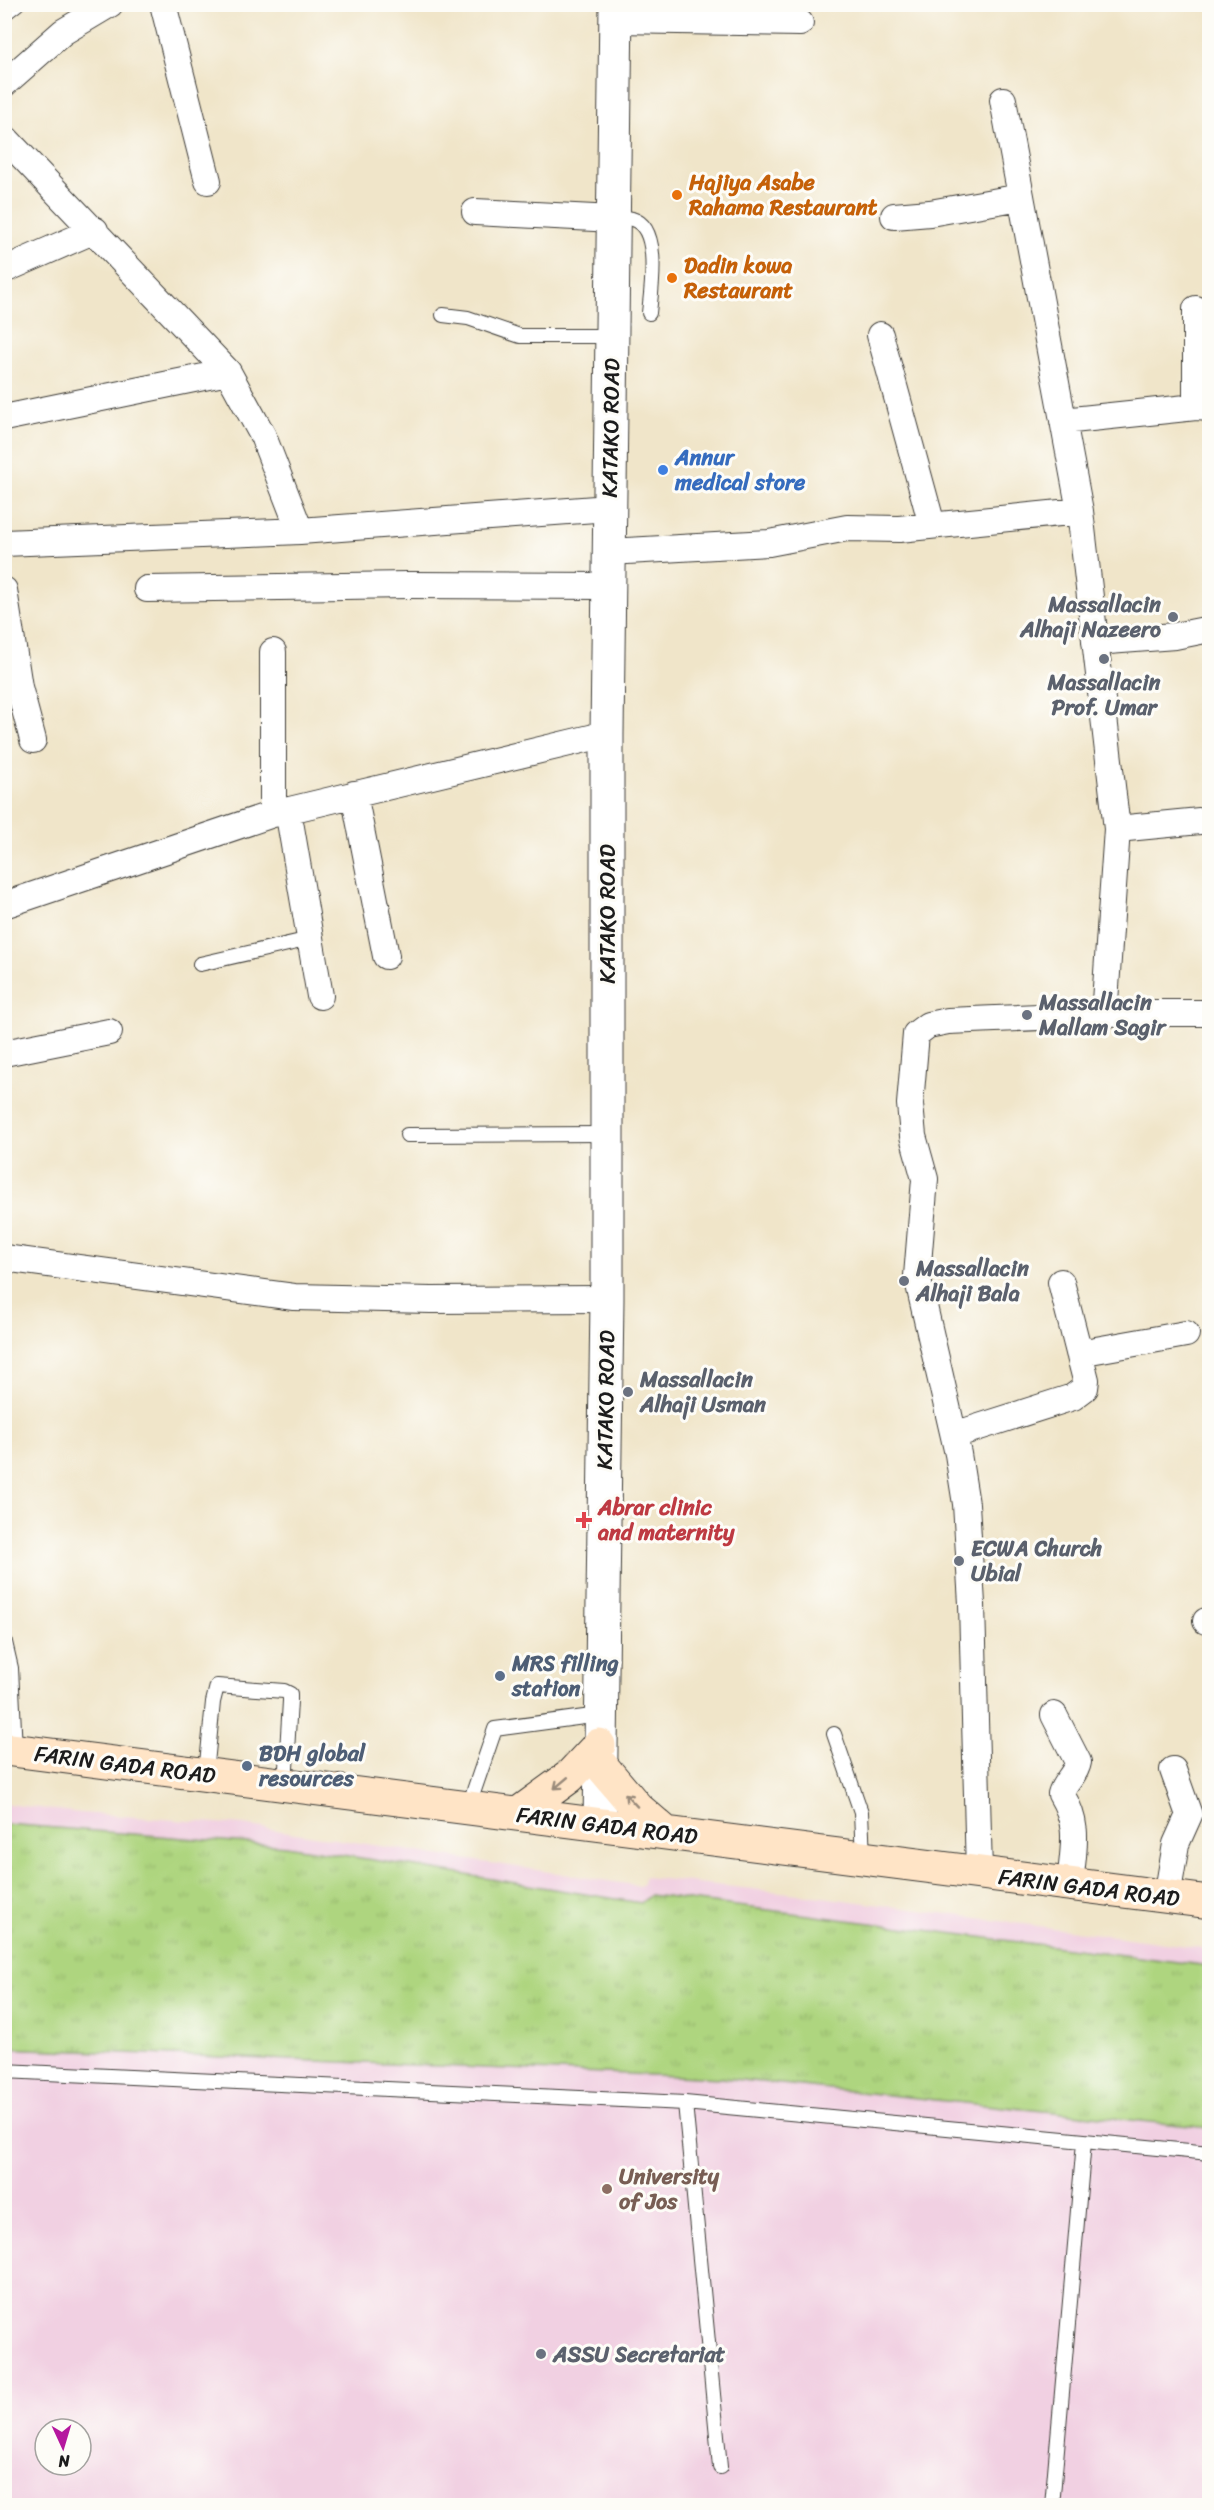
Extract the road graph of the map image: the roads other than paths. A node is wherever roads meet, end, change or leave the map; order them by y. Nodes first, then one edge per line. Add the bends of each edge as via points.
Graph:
1 (17, 4) edge
2 (110, 4) edge
3 (163, 4) edge
4 (616, 12) edge
5 (4, 14) edge
6 (800, 23) dead end
7 (4, 84) edge
8 (1003, 100) dead end
9 (4, 137) edge
10 (208, 181) dead end
11 (1021, 197) junction
12 (475, 212) dead end
13 (894, 216) dead end
14 (614, 219) junction
15 (95, 230) junction
16 (4, 270) edge
17 (1196, 309) dead end
18 (649, 313) dead end
19 (443, 315) dead end
20 (880, 335) dead end
21 (612, 336) junction
22 (228, 372) junction
23 (1203, 408) edge
24 (4, 418) edge
25 (1063, 421) junction
26 (609, 508) junction
27 (1080, 511) junction
28 (932, 525) junction
29 (300, 531) junction
30 (4, 543) edge
31 (609, 552) junction
32 (608, 586) junction
33 (147, 588) dead end
34 (4, 590) edge
35 (1209, 629) edge
36 (1095, 642) junction
37 (273, 652) dead end
38 (607, 734) junction
39 (33, 740) dead end
40 (354, 794) junction
41 (281, 812) junction
42 (1209, 820) edge
43 (1116, 829) junction
44 (4, 905) edge
45 (310, 939) junction
46 (386, 956) dead end
47 (200, 964) dead end
48 (320, 996) dead end
49 (1209, 1013) edge
50 (1104, 1016) junction
51 (109, 1032) dead end
52 (4, 1053) edge
53 (607, 1134) junction
54 (407, 1135) dead end
55 (4, 1258) edge
56 (1061, 1282) dead end
57 (607, 1299) junction
58 (1185, 1334) dead end
59 (1079, 1353) junction
60 (954, 1435) junction
61 (4, 1638) edge
62 (1054, 1715) dead end
63 (834, 1734) dead end
64 (599, 1741) junction
65 (10, 1750) edge
66 (1173, 1770) dead end
67 (206, 1774) junction
68 (285, 1785) junction
69 (468, 1808) junction
70 (518, 1814) junction
71 (600, 1824) junction
72 (666, 1833) junction
73 (863, 1858) junction
74 (979, 1873) junction
75 (1070, 1885) junction
76 (1167, 1897) junction
77 (1209, 1902) edge
78 (4, 2072) edge
79 (685, 2103) junction
80 (1084, 2142) junction
81 (1209, 2152) edge
82 (720, 2467) dead end
83 (1052, 2505) edge

1 - 5 lane
2 - 7 street via 63,32
3 - 10 street
4 - 6 street
4 - 14 street, KATAKO ROAD
8 - 11 street
9 - 15 street
11 - 13 street
11 - 25 street
12 - 14 street
14 - 18 lane via 633,219 646,228 653,269
14 - 21 street, KATAKO ROAD
15 - 16 street
15 - 22 street
17 - 23 street
19 - 21 lane via 468,318 520,336
20 - 28 street
21 - 26 street, KATAKO ROAD
22 - 24 street
22 - 29 street via 263,436
23 - 25 street
25 - 27 street
26 - 29 street
26 - 31 street, KATAKO ROAD
27 - 28 street
27 - 36 street
28 - 31 street via 847,528 769,543
29 - 30 street
31 - 32 street, KATAKO ROAD
32 - 33 street
32 - 38 street, KATAKO ROAD
34 - 39 street via 19,687
35 - 36 street via 1175,636
36 - 43 street
37 - 41 street
38 - 40 street
38 - 53 street, KATAKO ROAD
40 - 41 street
40 - 46 street
41 - 44 street
41 - 45 street
42 - 43 street
43 - 50 street
45 - 47 lane
45 - 48 street
49 - 50 street via 1133,1012
50 - 60 street via 948,1021 928,1025 916,1034 910,1104 913,1136 925,1179 917,1276
51 - 52 street
53 - 54 lane
53 - 57 street, KATAKO ROAD
55 - 57 street via 294,1297
56 - 59 street
57 - 64 street, KATAKO ROAD
58 - 59 street
59 - 60 street via 1085,1388 1072,1397
60 - 74 street via 966,1504
61 - 65 lane via 11,1668
62 - 75 street via 1078,1762 1061,1794 1073,1814
63 - 73 lane via 861,1812
64 - 69 lane via 495,1730
64 -> 70 main road via 569,1776
64 - 71 street, KATAKO ROAD
72 -> 64 main road via 638,1808
65 - 67 main road, FARIN GADA ROAD
66 - 76 street via 1189,1815 1176,1844
67 - 68 main road, FARIN GADA ROAD
67 - 68 lane via 218,1686 284,1691 291,1701
68 - 69 main road, FARIN GADA ROAD
69 - 70 main road, FARIN GADA ROAD
70 - 71 main road, FARIN GADA ROAD
71 - 72 main road, FARIN GADA ROAD
72 - 73 main road, FARIN GADA ROAD
73 - 74 main road, FARIN GADA ROAD
74 - 75 main road, FARIN GADA ROAD
75 - 76 main road, FARIN GADA ROAD
76 - 77 main road, FARIN GADA ROAD
78 - 79 lane
79 - 80 lane
79 - 82 lane
80 - 81 lane
80 - 83 lane

